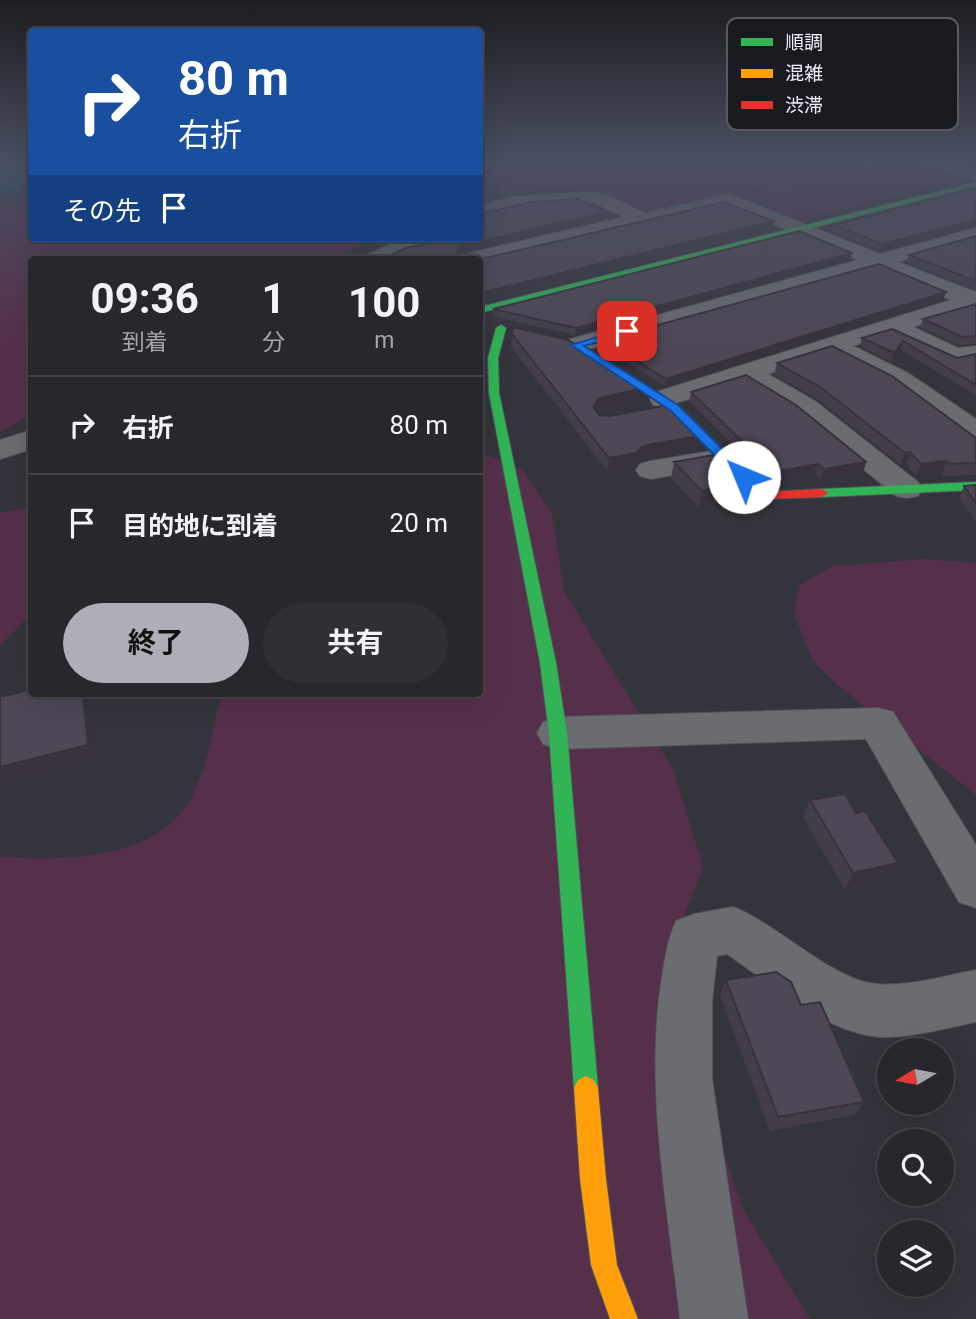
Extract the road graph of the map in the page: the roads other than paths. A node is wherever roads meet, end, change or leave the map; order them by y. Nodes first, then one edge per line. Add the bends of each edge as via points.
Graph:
1 (626, 222) edge
2 (782, 222) edge
3 (829, 222) edge
4 (800, 229) junction
5 (976, 234) edge
6 (412, 242) edge
7 (381, 256) edge
8 (481, 256) edge
9 (880, 261) junction
10 (975, 300) edge
11 (483, 309) edge
12 (483, 324) edge
13 (894, 327) junction
14 (570, 344) joint
15 (833, 346) junction
16 (976, 353) edge
17 (748, 373) junction
18 (668, 403) junction
19 (634, 415) edge
20 (976, 432) edge
21 (28, 440) edge
22 (0, 450) edge
23 (724, 458) junction
24 (651, 470) dead end
25 (976, 486) edge
26 (906, 489) junction
27 (558, 733) junction
28 (976, 887) edge
29 (976, 996) edge
30 (624, 1319) edge
31 (682, 1319) edge
32 (698, 1319) edge
33 (714, 1319) edge

1 - 8 street
2 - 4 street
3 - 4 street
4 - 9 street
4 - 11 street
5 - 9 street
6 - 7 street
9 - 10 street
9 - 14 street
10 - 13 street
12 - 27 street via 508,329 493,358 494,393
13 - 15 street
13 - 16 street via 955,356
14 - 18 street
15 - 17 street
15 - 20 street via 899,379
17 - 18 street
17 - 26 street via 805,407
18 - 19 street
18 - 23 street
21 - 22 street
23 - 24 street
23 - 26 street via 763,496
25 - 26 street
27 - 28 street via 878,723
27 - 30 street via 593,1179 604,1265
29 - 33 street via 869,1009 833,995 733,930 694,937 685,1001 683,1079
31 - 32 street

